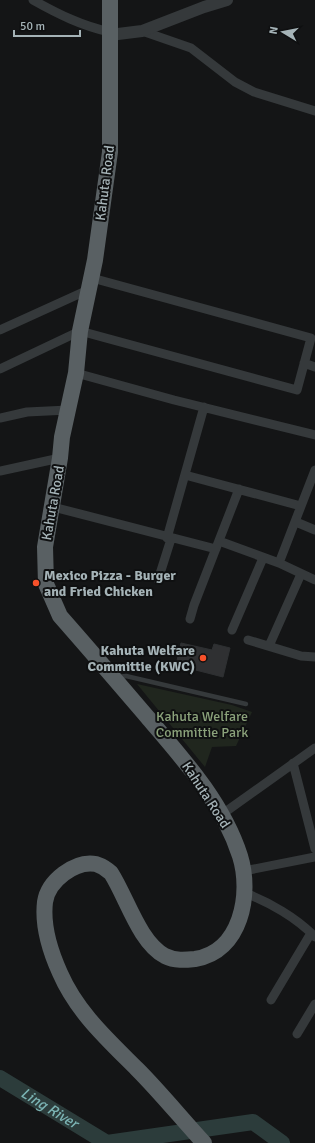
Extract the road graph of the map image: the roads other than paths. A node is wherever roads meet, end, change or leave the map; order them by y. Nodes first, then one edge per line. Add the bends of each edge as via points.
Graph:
1 (33, 0) edge
2 (110, 0) edge
3 (227, 0) edge
4 (142, 31) junction
5 (110, 33) junction
6 (315, 111) edge
7 (91, 284) junction
8 (0, 330) edge
9 (80, 331) junction
10 (304, 363) junction
11 (315, 367) edge
12 (0, 370) edge
13 (76, 373) junction
14 (204, 407) junction
15 (68, 410) junction
16 (0, 418) edge
17 (315, 435) edge
18 (60, 458) junction
19 (315, 470) edge
20 (0, 471) edge
21 (185, 475) junction
22 (313, 481) edge
23 (239, 489) junction
24 (301, 506) junction
25 (53, 507) junction
26 (296, 522) junction
27 (315, 530) edge
28 (169, 538) junction
29 (217, 545) junction
30 (263, 558) junction
31 (279, 563) junction
32 (301, 574) junction
33 (158, 580) dead end
34 (315, 580) edge
35 (190, 619) dead end
36 (232, 630) dead end
37 (248, 640) dead end
38 (269, 646) junction
39 (315, 657) edge
40 (114, 679) junction
41 (246, 704) dead end
42 (315, 748) edge
43 (293, 763) junction
44 (221, 815) junction
45 (315, 849) edge
46 (315, 857) edge
47 (244, 871) junction
48 (245, 892) junction
49 (313, 935) edge
50 (270, 1000) dead end
51 (315, 1004) edge
52 (297, 1034) dead end
53 (204, 1143) edge

1 - 5 street via 80,24
2 - 5 highway, Kahuta Road
3 - 4 street
4 - 5 street
4 - 6 street via 191,48 235,82 254,92
5 - 7 highway, Kahuta Road via 110,152
7 - 8 street
7 - 9 highway, Kahuta Road
7 - 10 street via 311,338
9 - 10 street via 298,390
9 - 12 street
9 - 13 highway, Kahuta Road
10 - 11 street
13 - 14 street
13 - 15 highway, Kahuta Road
14 - 17 street
14 - 21 street
15 - 16 street via 27,412
15 - 18 highway, Kahuta Road
18 - 20 street
18 - 25 highway, Kahuta Road
19 - 22 street
21 - 23 street
21 - 28 street
22 - 24 street
23 - 24 street
23 - 29 street
24 - 26 street
25 - 28 street
25 - 40 highway, Kahuta Road via 46,547 46,584 60,616
26 - 27 street
26 - 31 street
28 - 29 street
28 - 33 street
29 - 30 street
29 - 35 street
30 - 31 street
30 - 36 street
31 - 32 street
32 - 34 street
32 - 38 street
37 - 38 street
38 - 39 street via 301,656
40 - 41 lane via 126,676
40 - 44 highway, Kahuta Road via 196,774
42 - 43 street
43 - 44 street
43 - 45 street
44 - 47 highway, Kahuta Road via 240,855
46 - 47 street
47 - 48 highway, Kahuta Road
48 - 49 street via 288,916
48 - 53 highway, Kahuta Road via 243,909 228,940 208,955 179,960 166,956 155,948 145,935 118,884 103,867 95,864 78,865 58,878 50,888 45,901 48,942 60,973 81,1011
49 - 50 street
51 - 52 street

